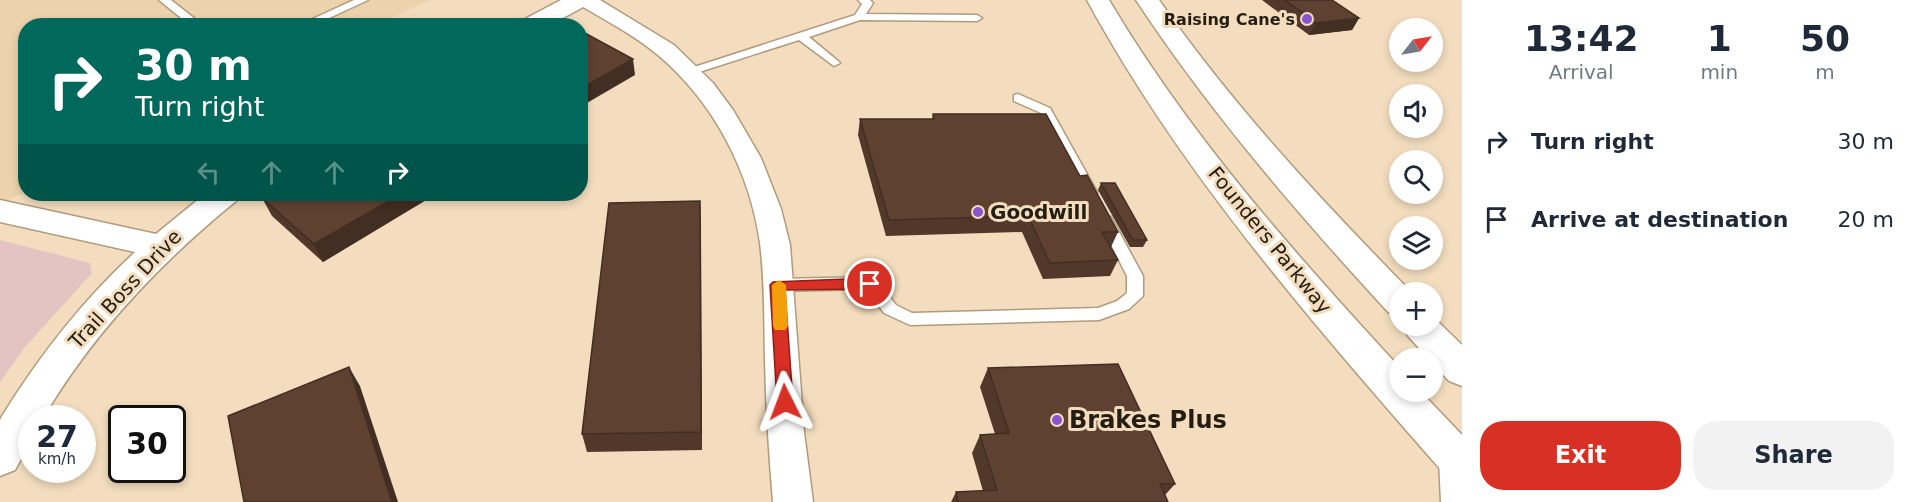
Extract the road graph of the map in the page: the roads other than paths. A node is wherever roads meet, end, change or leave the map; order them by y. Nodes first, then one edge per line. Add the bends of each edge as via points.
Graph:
1 (164, 0) edge
2 (363, 0) edge
3 (579, 0) edge
4 (585, 0) edge
5 (863, 0) edge
6 (1098, 0) edge
7 (1147, 0) edge
8 (859, 17) junction
9 (188, 18) edge
10 (321, 18) edge
11 (544, 18) edge
12 (977, 18) dead end
13 (801, 36) junction
14 (834, 63) dead end
15 (689, 72) junction
16 (1018, 98) dead end
17 (217, 201) edge
18 (0, 211) edge
19 (163, 247) junction
20 (778, 285) junction
21 (1389, 291) edge
22 (1430, 336) edge
23 (1462, 370) edge
24 (0, 457) edge
25 (1460, 462) edge
26 (793, 502) edge
27 (1461, 502) edge

1 - 9 lane
2 - 10 lane
3 - 11 main road
4 - 15 street via 640,32
5 - 8 lane via 868,3
6 - 25 main road, Founders Parkway via 1160,100 1266,240
7 - 21 main road via 1218,99 1304,201
8 - 12 lane
8 - 13 lane
13 - 14 lane
13 - 15 lane
15 - 20 street via 717,106 755,173 774,236
16 - 20 lane via 1046,111 1125,255 1135,276 1135,296 1099,314 910,319 890,309 870,284
17 - 19 main road, Trail Boss Drive
18 - 19 main road
19 - 24 main road, Trail Boss Drive via 71,344
20 - 26 street
22 - 23 main road
25 - 27 street

